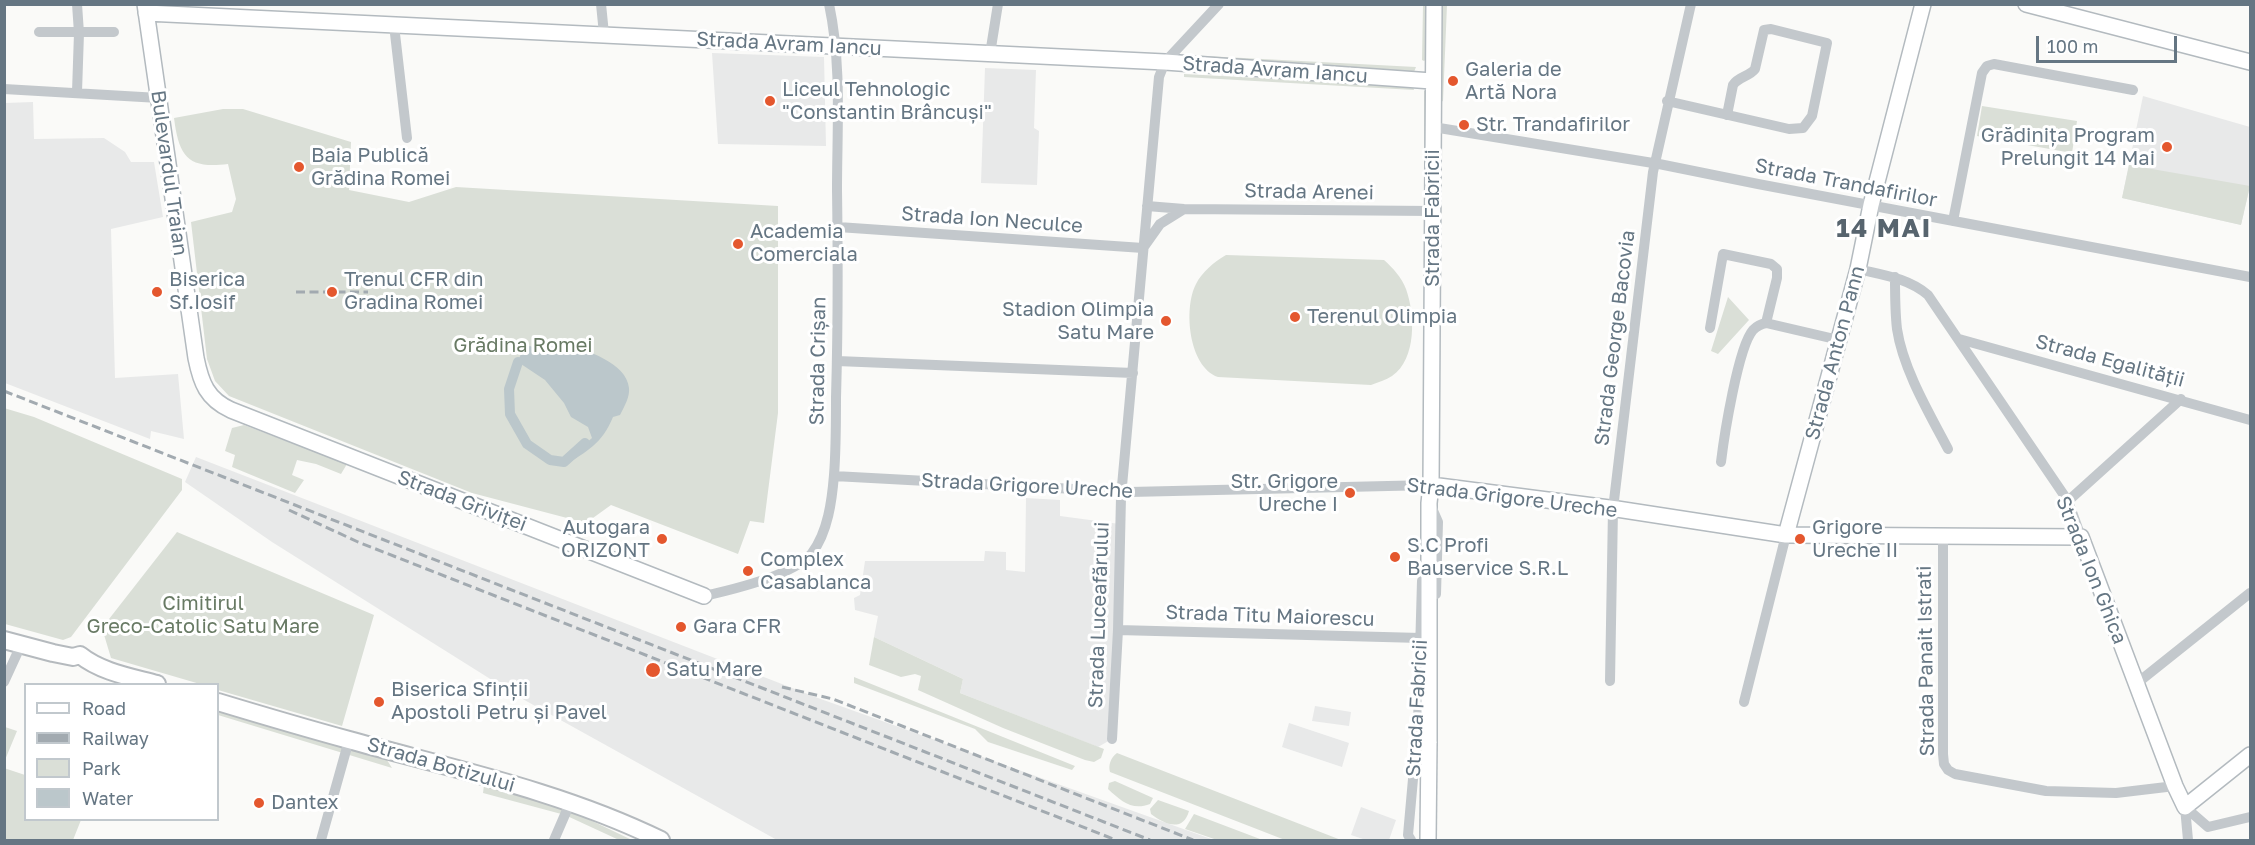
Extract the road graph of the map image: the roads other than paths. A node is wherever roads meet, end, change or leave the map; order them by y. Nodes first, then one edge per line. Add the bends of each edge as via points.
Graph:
1 (77, 4) edge
2 (601, 4) edge
3 (829, 4) edge
4 (999, 4) edge
5 (1219, 4) edge
6 (1434, 4) edge
7 (1691, 4) edge
8 (1923, 4) edge
9 (2025, 4) edge
10 (145, 9) edge
11 (394, 24) junction
12 (39, 32) dead end
13 (114, 32) dead end
14 (79, 33) junction
15 (603, 34) junction
16 (837, 47) junction
17 (990, 54) junction
18 (1165, 62) junction
19 (2250, 62) edge
20 (1432, 81) junction
21 (4, 89) edge
22 (2133, 90) dead end
23 (77, 92) junction
24 (159, 98) junction
25 (1667, 101) junction
26 (1726, 115) junction
27 (1433, 128) junction
28 (407, 138) dead end
29 (1654, 163) junction
30 (1871, 205) junction
31 (1147, 206) junction
32 (1184, 208) junction
33 (1432, 211) junction
34 (1953, 221) junction
35 (838, 227) junction
36 (1143, 248) junction
37 (1858, 269) junction
38 (1895, 277) junction
39 (2250, 277) edge
40 (1766, 323) junction
41 (1710, 328) dead end
42 (1959, 339) junction
43 (1839, 340) junction
44 (837, 361) junction
45 (1133, 373) junction
46 (2181, 399) junction
47 (221, 405) joint
48 (2250, 420) edge
49 (1948, 449) dead end
50 (1721, 462) dead end
51 (834, 476) junction
52 (1431, 485) junction
53 (1122, 491) junction
54 (2068, 501) junction
55 (1429, 503) junction
56 (1613, 509) junction
57 (1786, 535) junction
58 (1943, 536) junction
59 (2081, 537) junction
60 (2250, 593) edge
61 (704, 596) joint
62 (1118, 630) junction
63 (1421, 638) junction
64 (4, 640) edge
65 (21, 645) junction
66 (1610, 681) dead end
67 (4, 682) edge
68 (153, 683) edge
69 (2136, 684) junction
70 (219, 702) edge
71 (1744, 702) dead end
72 (1112, 739) dead end
73 (349, 740) junction
74 (2250, 755) edge
75 (2175, 786) junction
76 (570, 803) junction
77 (2185, 807) junction
78 (2250, 818) edge
79 (1430, 839) edge
80 (321, 840) edge
81 (554, 840) edge
82 (661, 840) edge
83 (1410, 840) edge
84 (2188, 840) edge

1 - 14 street
2 - 15 street
3 - 16 street, Strada Crișan
4 - 17 street
5 - 18 street
6 - 20 street, Strada Fabricii
7 - 25 street, Strada George Bacovia
8 - 30 street, Strada Anton Pann
9 - 19 street
10 - 11 street, Strada Avram Iancu
10 - 24 street, Bulevardul Traian
11 - 15 street, Strada Avram Iancu
11 - 28 street
12 - 14 street
13 - 14 street
14 - 23 street
15 - 16 street, Strada Avram Iancu
16 - 17 street, Strada Avram Iancu
16 - 35 street, Strada Crișan
17 - 18 street, Strada Avram Iancu
18 - 20 street, Strada Avram Iancu
18 - 31 street, Strada Luceafărului via 1159,77
20 - 27 street, Strada Fabricii
21 - 23 street
22 - 34 street via 2032,70 1987,66 1982,73
23 - 24 street
24 - 47 street, Bulevardul Traian via 199,374 206,391
25 - 26 street
25 - 29 street, Strada George Bacovia
26 - 26 street via 1789,129 1803,128 1812,116 1827,43 1764,30 1755,69 1733,85
27 - 29 street, Strada Trandafirilor
27 - 33 street, Strada Fabricii
29 - 30 street, Strada Trandafirilor
29 - 56 street, Strada George Bacovia
30 - 34 street, Strada Trandafirilor
30 - 37 street, Strada Anton Pann
31 - 32 street, Strada Arenei
31 - 36 street, Strada Luceafărului
32 - 33 street, Strada Arenei
32 - 36 street via 1160,224
33 - 52 street, Strada Fabricii
34 - 39 street, Strada Trandafirilor
35 - 36 street, Strada Ion Neculce
35 - 44 street, Strada Crișan
36 - 45 street, Strada Luceafărului
37 - 38 street, Strada Ion Ghica
37 - 43 street, Strada Anton Pann
38 - 42 street, Strada Ion Ghica via 1928,295
38 - 49 street via 1897,329 1903,352
40 - 41 street via 1777,269 1771,264 1723,254
40 - 43 street
40 - 50 street via 1749,337 1726,425
42 - 46 street, Strada Egalității
42 - 54 street, Strada Ion Ghica
43 - 57 street, Strada Anton Pann
44 - 45 street
44 - 51 street, Strada Crișan
45 - 53 street, Strada Luceafărului
46 - 48 street, Strada Egalității
46 - 54 street
47 - 61 street, Strada Griviței
51 - 53 street, Strada Grigore Ureche
51 - 61 street, Strada Crișan via 824,528 810,555 765,579
52 - 53 street, Strada Grigore Ureche
52 - 55 street, Strada Fabricii
52 - 56 street, Strada Grigore Ureche
53 - 62 street, Strada Luceafărului
54 - 59 street, Strada Ion Ghica
55 - 63 street, Strada Fabricii via 1422,522
55 - 79 street, Strada Fabricii, bridge
55 - 79 street, Strada Fabricii via 1438,522
56 - 57 street, Strada Grigore Ureche
56 - 66 street, Strada George Bacovia
57 - 58 street, Strada Grigore Ureche
57 - 71 street, Strada Anton Pann
58 - 59 street, Strada Grigore Ureche
58 - 75 street, Strada Panait Istrati via 1943,754 1948,770 2046,791 2116,793
59 - 69 street, Strada Ion Ghica
60 - 69 street
62 - 63 street, Strada Titu Maiorescu
62 - 72 street, Strada Luceafărului
63 - 83 street, Strada Fabricii
64 - 65 main road
65 - 67 street
65 - 68 main road
69 - 75 street, Strada Ion Ghica
70 - 73 main road, Strada Botizului
73 - 76 main road, Strada Botizului
73 - 80 street
74 - 77 street
75 - 77 street, Strada Ion Ghica
76 - 81 street
76 - 82 main road, Strada Botizului
77 - 78 street via 2208,827
77 - 84 street, Strada Ion Ghica

